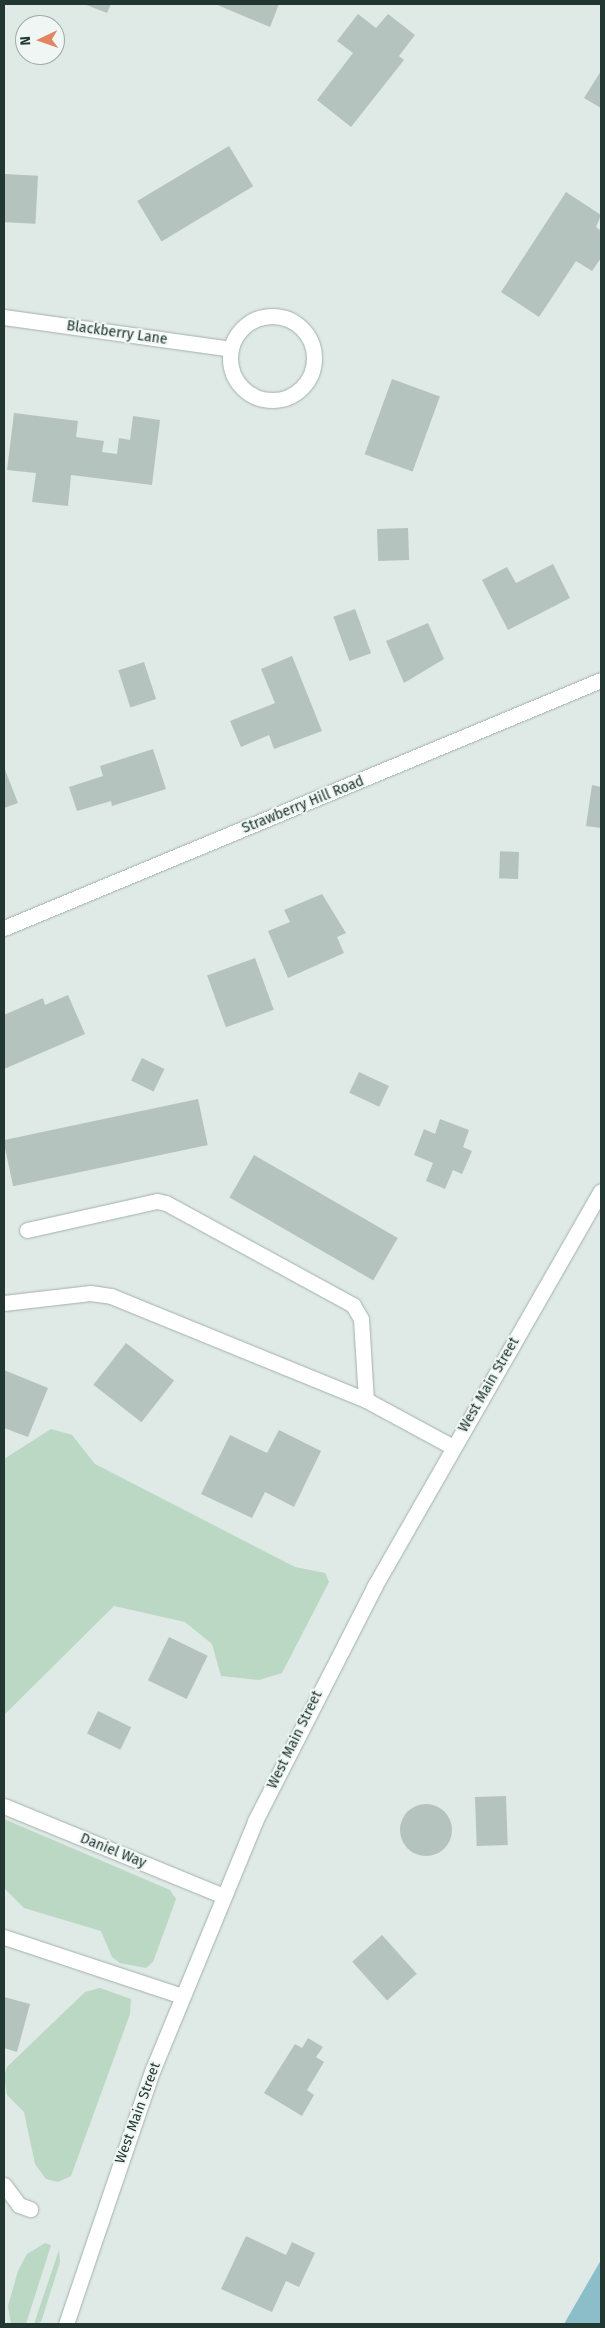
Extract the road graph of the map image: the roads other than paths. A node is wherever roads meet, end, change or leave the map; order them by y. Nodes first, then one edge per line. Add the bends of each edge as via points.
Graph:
1 (4, 317) edge
2 (231, 349) junction
3 (601, 680) edge
4 (4, 928) edge
5 (601, 1191) edge
6 (27, 1230) dead end
7 (4, 1303) edge
8 (366, 1400) junction
9 (453, 1447) junction
10 (4, 1806) edge
11 (223, 1896) junction
12 (4, 1937) edge
13 (182, 1996) junction
14 (4, 2185) edge
15 (30, 2209) dead end
16 (66, 2324) edge

1 - 2 main road, Blackberry Lane
2 - 2 main road via 246,325 264,317 283,318 306,335 313,353 311,372 295,393 278,399 260,398 244,390 234,375
3 - 4 main road, Strawberry Hill Road
5 - 9 main road, West Main Street
6 - 8 main road via 157,1201 166,1203 353,1305 361,1320
7 - 8 main road via 90,1293 111,1296
8 - 9 main road
9 - 11 main road, West Main Street via 319,1689
10 - 11 main road, Daniel Way
11 - 13 main road, West Main Street
12 - 13 main road
13 - 16 main road, West Main Street via 96,2227
14 - 15 main road via 19,2205

